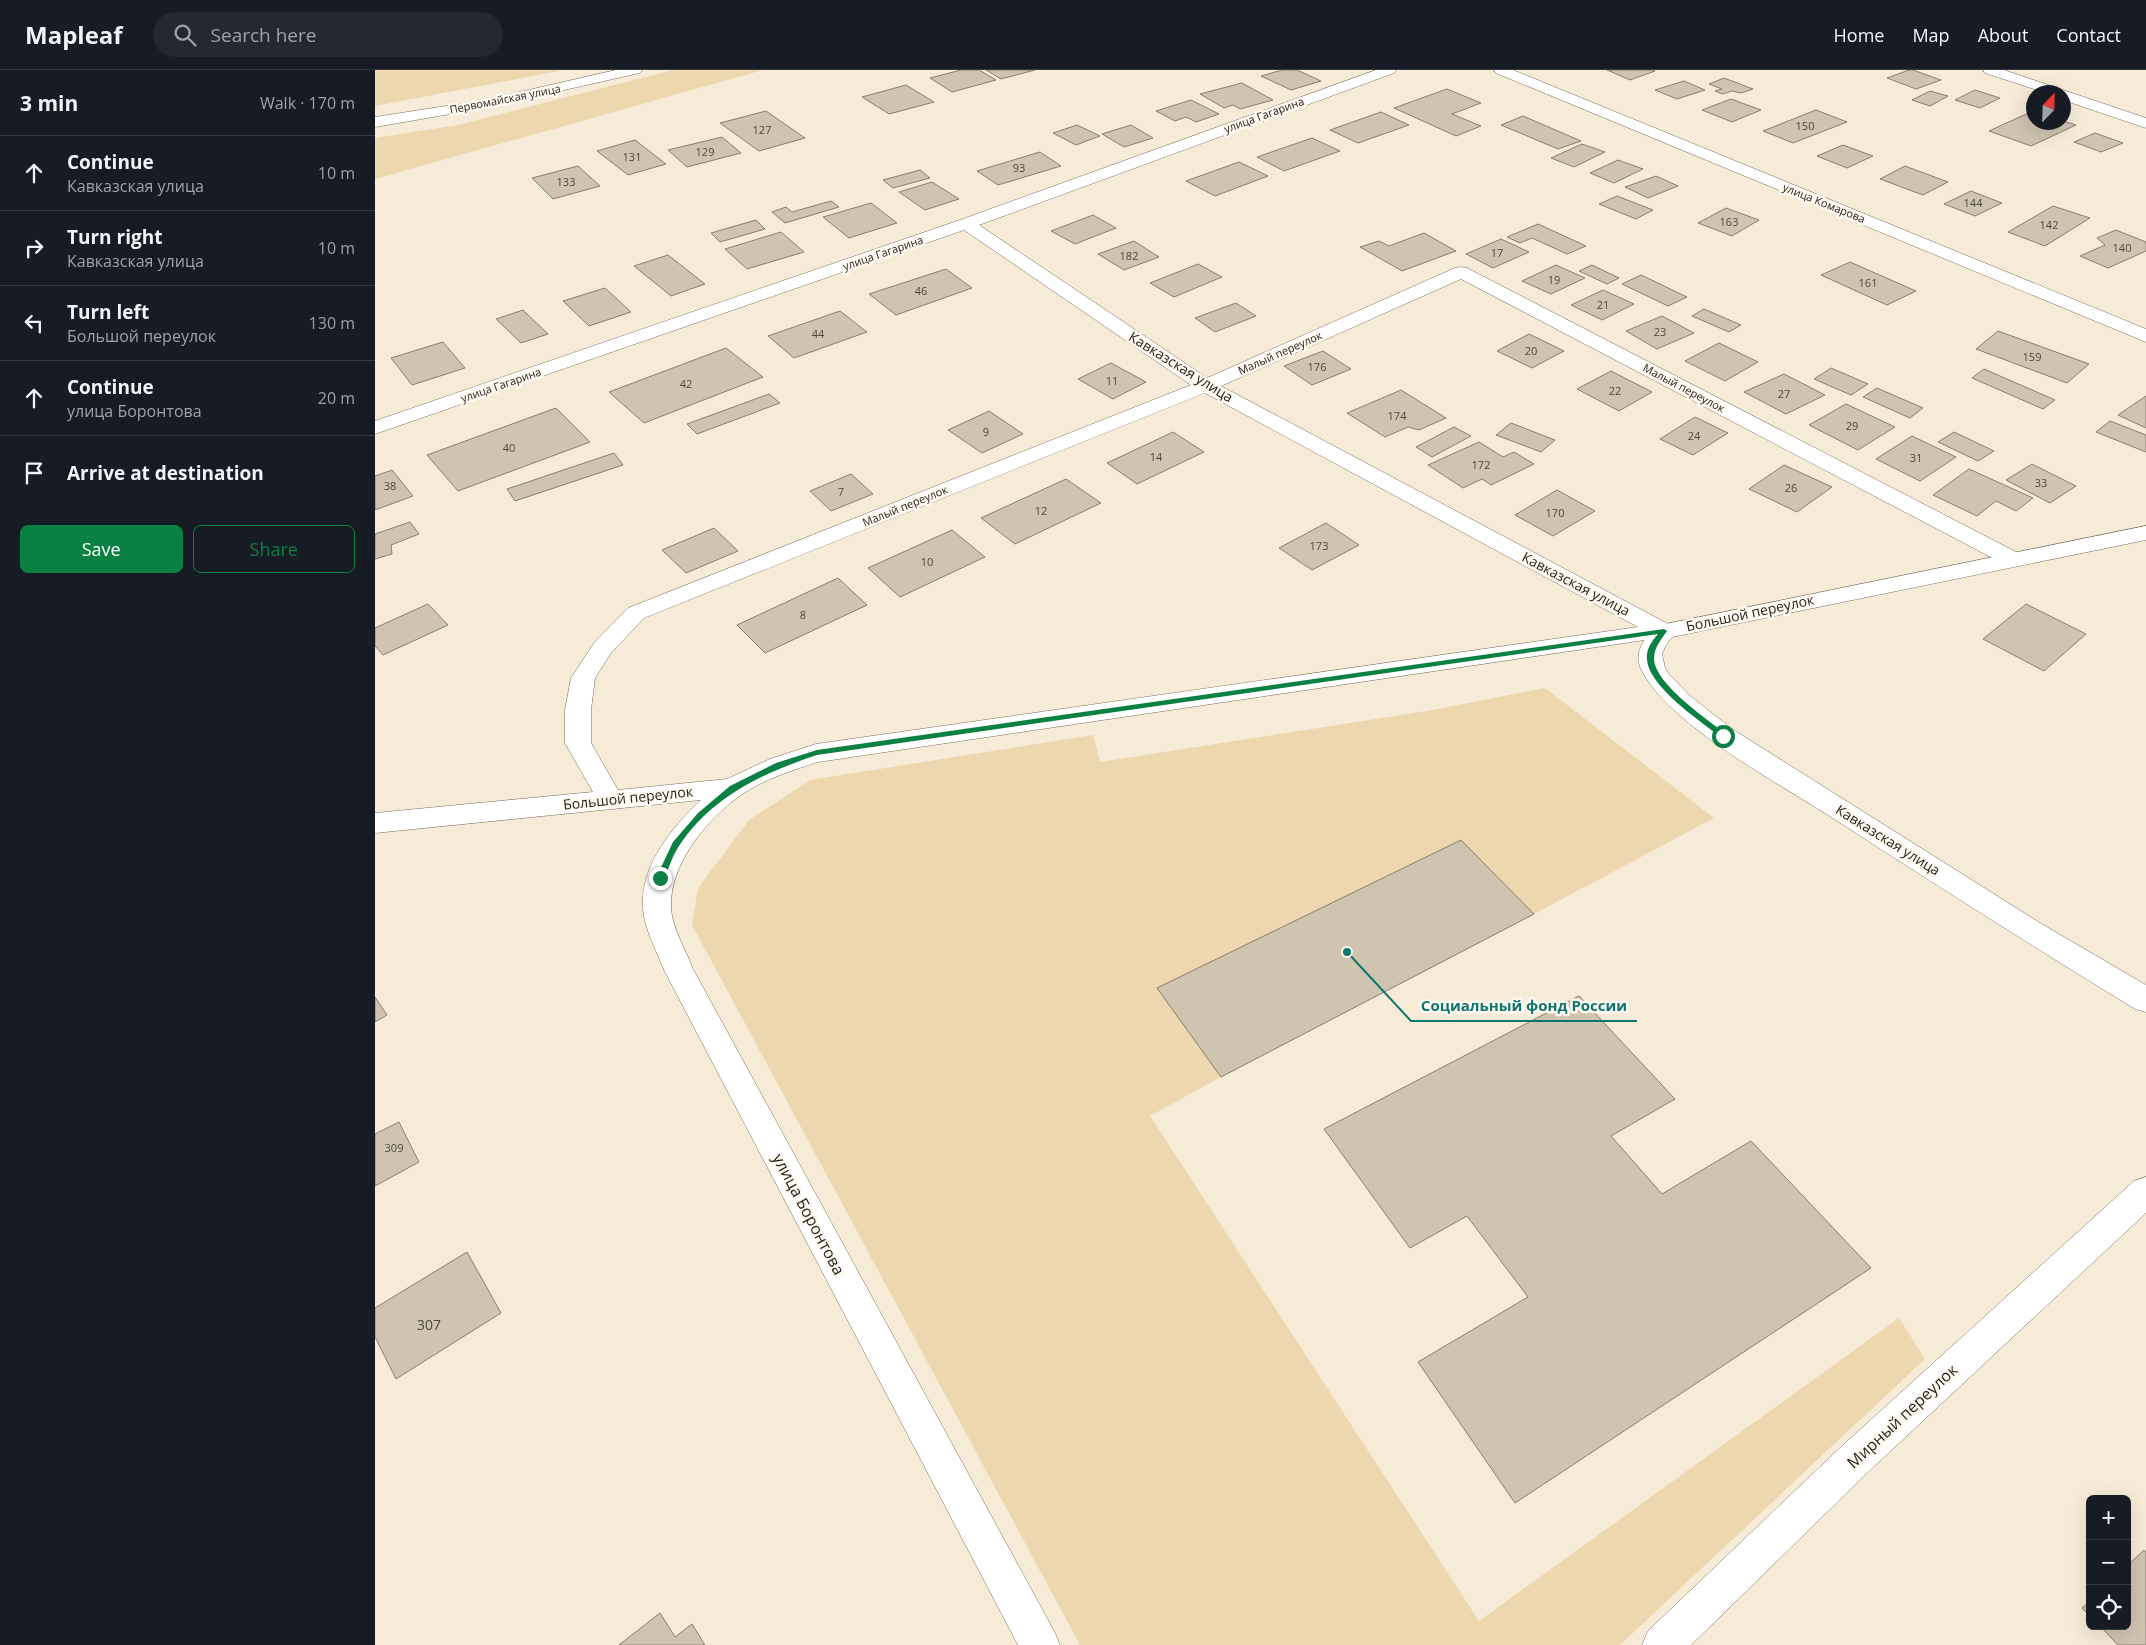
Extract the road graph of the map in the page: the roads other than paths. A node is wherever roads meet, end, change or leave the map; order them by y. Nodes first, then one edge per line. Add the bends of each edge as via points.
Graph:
1 (635, 70) edge
2 (1389, 70) edge
3 (1501, 70) edge
4 (1990, 70) edge
5 (2035, 85) edge
6 (2071, 98) edge
7 (375, 122) edge
8 (2146, 123) edge
9 (966, 224) junction
10 (2146, 336) edge
11 (1206, 386) junction
12 (375, 428) edge
13 (2146, 533) edge
14 (2012, 559) junction
15 (1664, 631) junction
16 (733, 788) junction
17 (611, 800) junction
18 (375, 823) edge
19 (2146, 1000) edge
20 (2146, 1192) edge
21 (1040, 1645) edge
22 (1662, 1645) edge

1 - 7 street, Первомайская улица via 485,104
2 - 9 street, улица Гагарина
3 - 10 street, улица Комарова
4 - 5 street
6 - 8 street
9 - 11 street, Кавказская улица
9 - 12 street, улица Гагарина
11 - 14 street, Малый переулок via 1461,272
11 - 15 street, Кавказская улица
11 - 17 street, Малый переулок via 635,613 602,648 583,678 578,710 578,743
13 - 14 street, Большой переулок
14 - 15 street, Большой переулок
15 - 16 street, Большой переулок via 817,753 779,765
15 - 19 street, Кавказская улица via 1653,644 1650,659 1657,677 1723,736 2030,931
16 - 17 street, Большой переулок
16 - 21 street, улица Боронтова via 701,815 676,844 660,878 657,909 679,970
17 - 18 street, Большой переулок
20 - 22 street, Мирный переулок via 1855,1459

